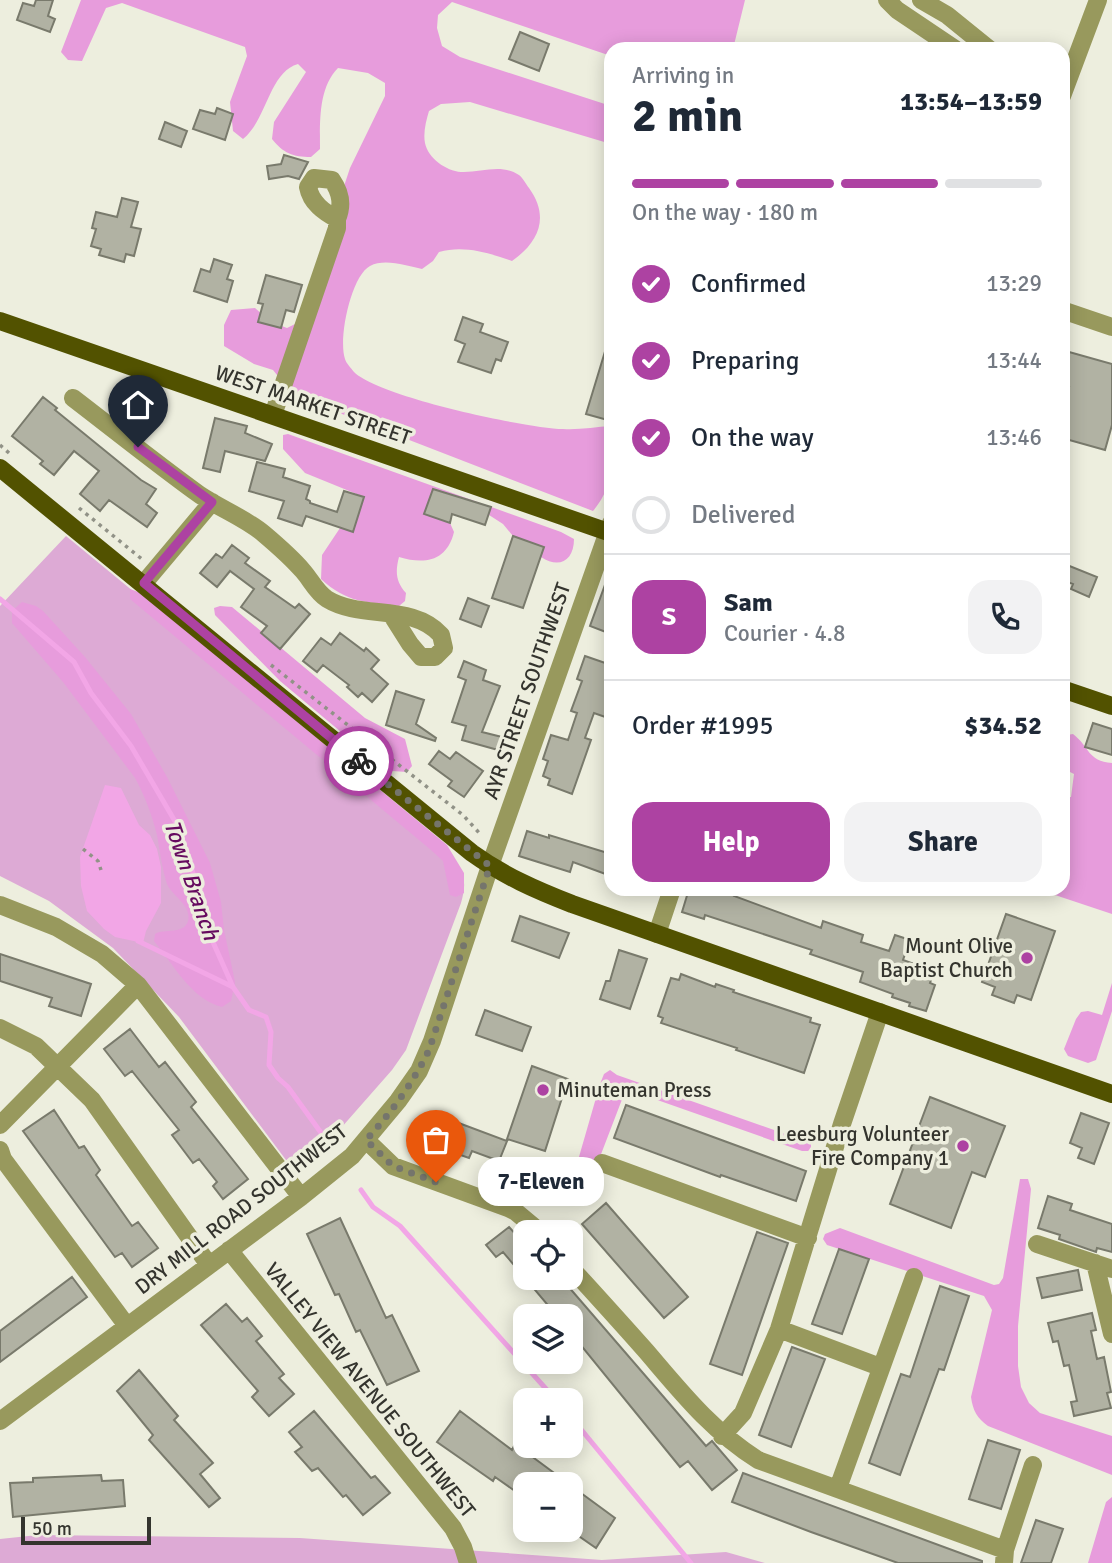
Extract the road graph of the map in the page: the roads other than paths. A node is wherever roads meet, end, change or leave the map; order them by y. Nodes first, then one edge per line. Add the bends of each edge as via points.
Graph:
1 (887, 0) edge
2 (921, 0) edge
3 (1098, 0) edge
4 (945, 42) edge
5 (980, 42) edge
6 (1070, 75) edge
7 (337, 219) dead end
8 (1070, 313) edge
9 (0, 321) edge
10 (1112, 327) edge
11 (74, 398) dead end
12 (272, 415) junction
13 (5, 461) edge
14 (207, 499) junction
15 (604, 527) edge
16 (604, 546) edge
17 (142, 575) junction
18 (391, 614) dead end
19 (1070, 692) edge
20 (1112, 706) edge
21 (490, 866) junction
22 (670, 896) edge
23 (0, 905) edge
24 (657, 934) junction
25 (138, 985) junction
26 (880, 1012) junction
27 (0, 1028) edge
28 (59, 1066) junction
29 (1112, 1094) edge
30 (0, 1125) edge
31 (366, 1140) junction
32 (0, 1150) edge
33 (602, 1163) dead end
34 (301, 1197) junction
35 (526, 1220) edge
36 (808, 1238) junction
37 (1037, 1244) dead end
38 (229, 1250) junction
39 (209, 1265) junction
40 (1104, 1266) edge
41 (914, 1278) dead end
42 (583, 1281) edge
43 (127, 1326) junction
44 (779, 1329) junction
45 (1112, 1334) edge
46 (880, 1367) junction
47 (0, 1421) edge
48 (722, 1436) junction
49 (1033, 1465) dead end
50 (838, 1488) junction
51 (1004, 1557) edge
52 (468, 1563) edge

1 - 4 street
2 - 5 street
3 - 6 street
7 - 12 street via 335,237
8 - 10 street
9 - 12 main road, WEST MARKET STREET
11 - 14 street
12 - 15 main road, WEST MARKET STREET
13 - 17 main road
14 - 17 street
14 - 18 street via 263,533 326,598
16 - 21 street, AYR STREET SOUTHWEST
17 - 21 main road
19 - 20 main road
21 - 24 main road via 526,887
21 - 31 street, DRY MILL ROAD SOUTHWEST via 429,1050 419,1071
22 - 24 street
23 - 25 street via 56,927 102,954
24 - 26 main road
25 - 28 street
25 - 34 street
26 - 29 main road
26 - 36 street
27 - 28 street via 36,1046
28 - 30 street
28 - 39 street via 92,1100
31 - 34 street, DRY MILL ROAD SOUTHWEST
31 - 35 street via 393,1166 508,1208
32 - 43 street
33 - 36 street
34 - 38 street, DRY MILL ROAD SOUTHWEST
36 - 44 street
37 - 40 street
38 - 39 street, DRY MILL ROAD SOUTHWEST
38 - 52 street, VALLEY VIEW AVENUE SOUTHWEST via 429,1495 453,1528
39 - 43 street, DRY MILL ROAD SOUTHWEST
40 - 45 street
41 - 46 street
42 - 48 street
43 - 47 street, DRY MILL ROAD SOUTHWEST
44 - 46 street
44 - 48 street via 743,1413
46 - 50 street
48 - 50 street via 758,1460
49 - 51 street
50 - 51 street

